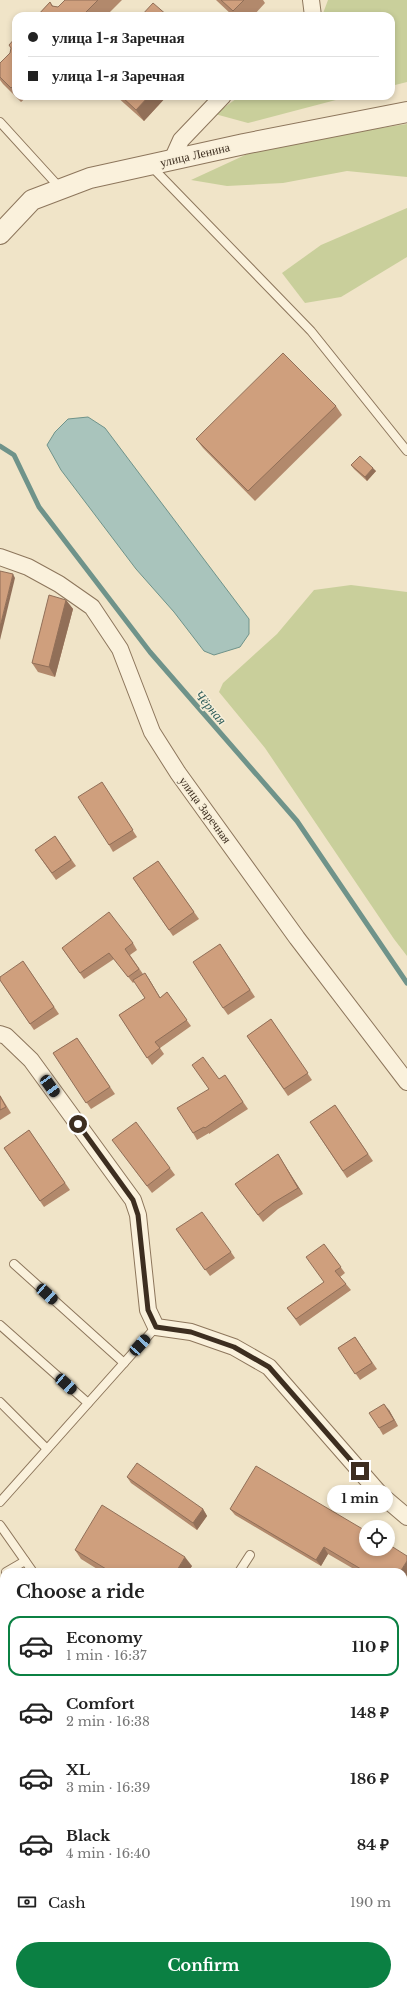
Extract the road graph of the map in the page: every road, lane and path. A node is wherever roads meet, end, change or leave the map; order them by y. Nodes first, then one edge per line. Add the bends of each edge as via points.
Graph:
1 (311, 0) edge
2 (312, 12) edge
3 (219, 100) edge
4 (407, 112) edge
5 (0, 122) edge
6 (172, 160) junction
7 (150, 165) junction
8 (61, 189) junction
9 (0, 234) edge
10 (407, 451) edge
11 (0, 557) edge
12 (0, 1034) edge
13 (407, 1082) edge
14 (14, 1264) dead end
15 (0, 1325) edge
16 (156, 1327) junction
17 (124, 1363) junction
18 (0, 1402) edge
19 (88, 1403) junction
20 (47, 1449) junction
21 (0, 1502) edge
22 (407, 1517) edge
23 (0, 1525) edge
24 (250, 1555) dead end
25 (25, 1561) junction
26 (13, 1568) edge
27 (30, 1568) edge
28 (242, 1568) edge

1 - 2 street
3 - 6 street via 181,140
4 - 6 street, улица Ленина
5 - 8 lane
6 - 7 street, улица Ленина
7 - 8 street, улица Ленина via 90,178
7 - 10 lane via 311,331
8 - 9 street, улица Ленина via 32,200
11 - 13 street, улица Заречная via 59,584 92,607 120,649 152,732 178,774 297,938
12 - 16 street via 6,1036 31,1060 133,1200 138,1215 148,1310
14 - 17 lane
15 - 19 lane
16 - 17 lane
16 - 22 street via 191,1332 234,1347 269,1367 380,1494
17 - 19 lane
18 - 20 lane
19 - 20 lane
20 - 21 lane
23 - 25 lane
24 - 28 lane
25 - 26 lane
25 - 27 lane

